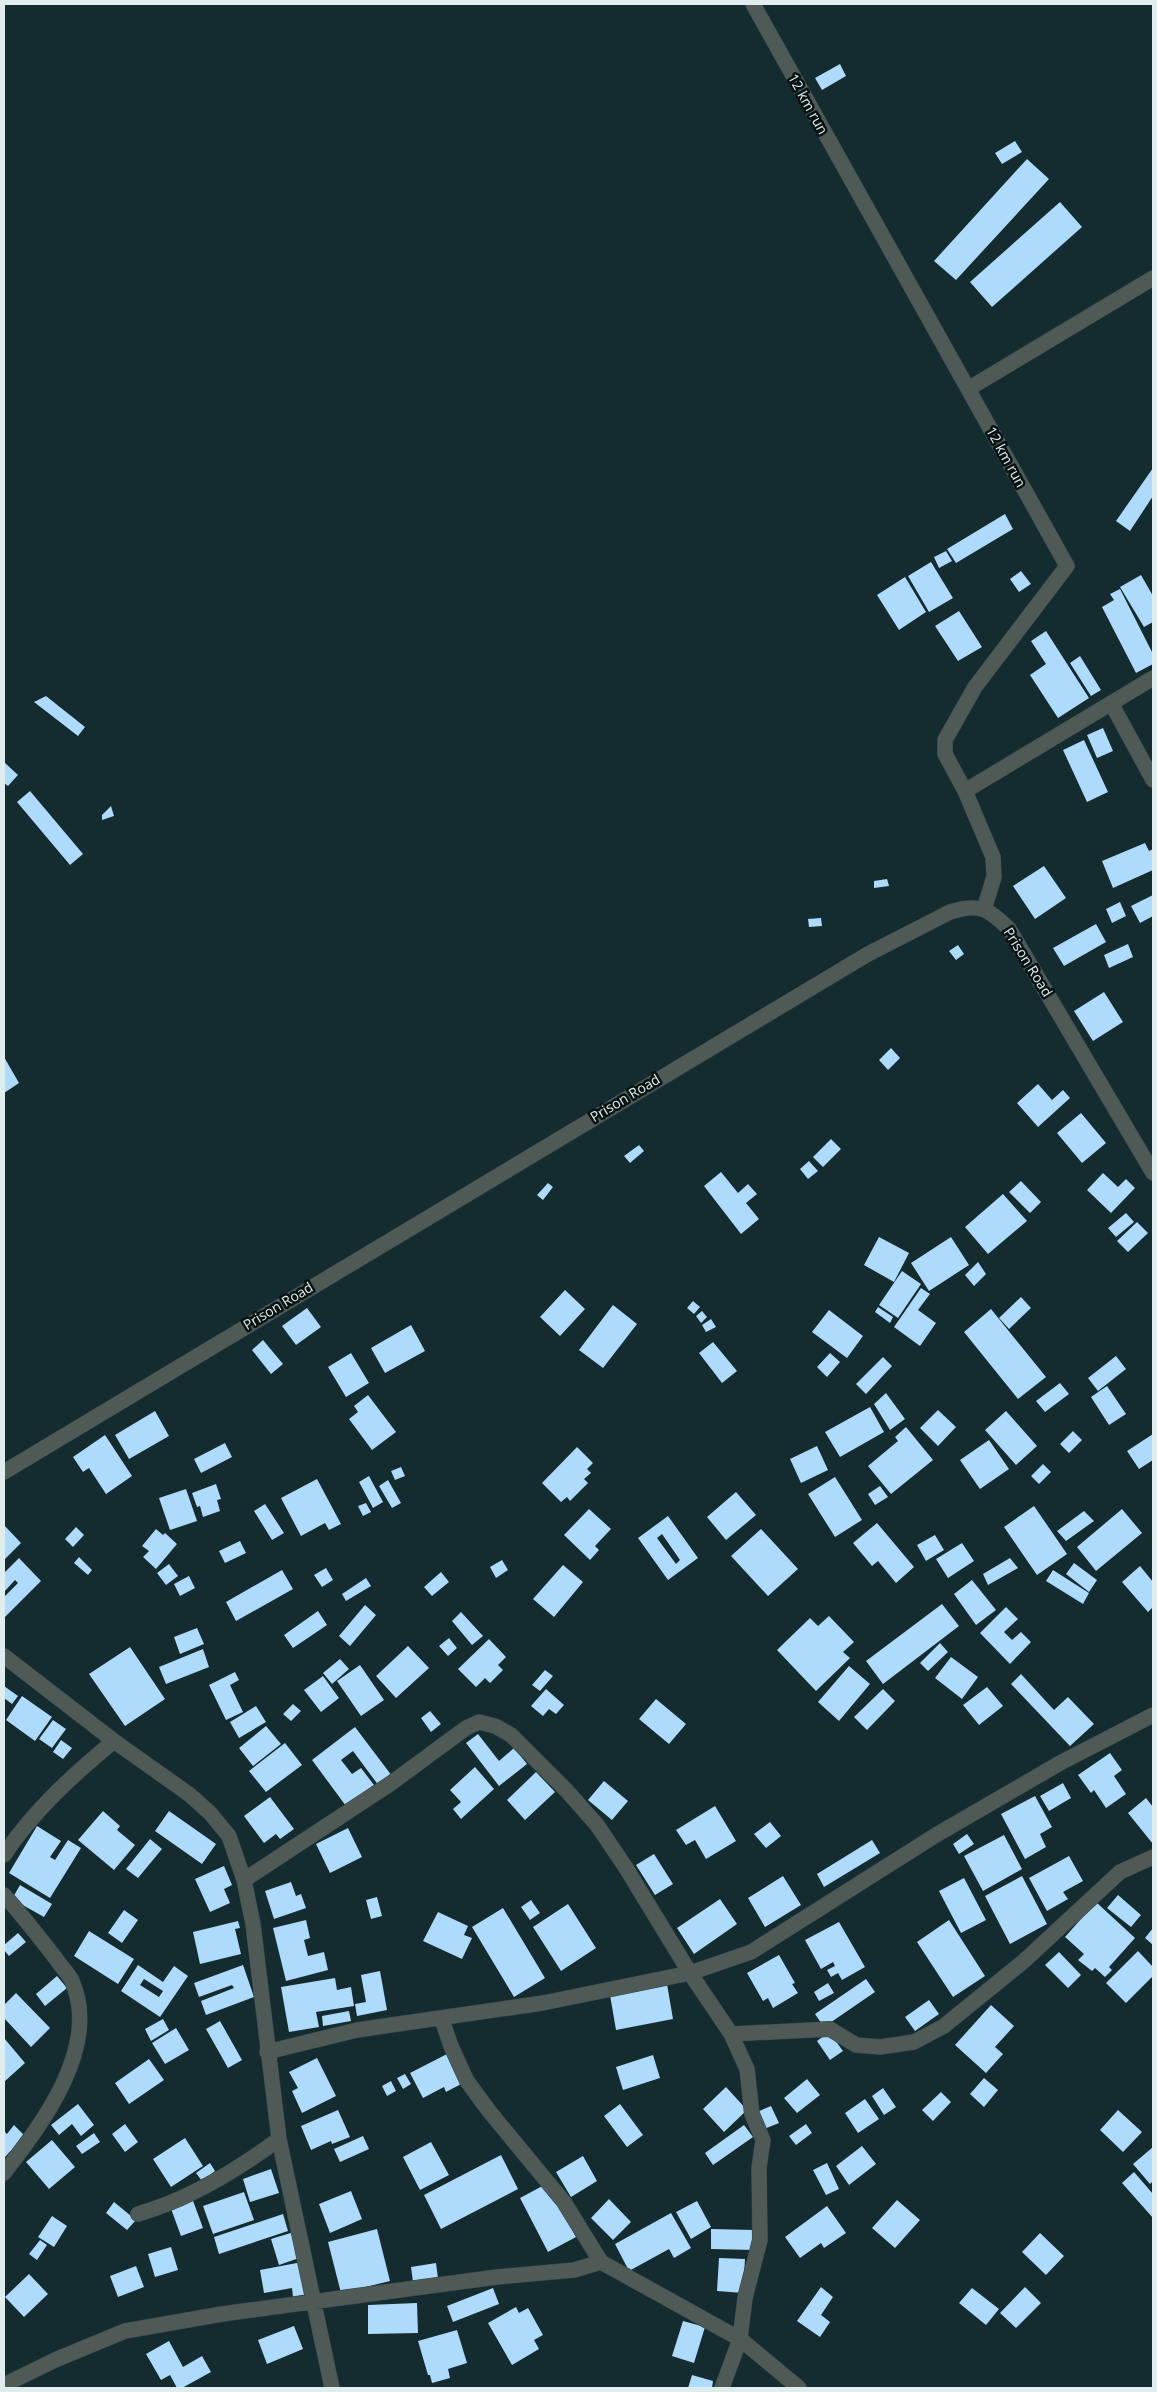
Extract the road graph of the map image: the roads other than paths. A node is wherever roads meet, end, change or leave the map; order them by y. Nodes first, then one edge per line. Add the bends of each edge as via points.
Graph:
1 (753, 4) edge
2 (1153, 278) edge
3 (968, 389) junction
4 (1153, 678) edge
5 (1111, 703) junction
6 (1153, 780) edge
7 (965, 791) junction
8 (984, 909) junction
9 (1153, 1173) edge
10 (4, 1472) edge
11 (4, 1656) edge
12 (1153, 1715) edge
13 (114, 1741) junction
14 (4, 1854) edge
15 (1153, 1857) edge
16 (244, 1880) junction
17 (4, 1895) edge
18 (690, 1973) junction
19 (442, 2020) junction
20 (731, 2034) junction
21 (267, 2052) junction
22 (279, 2139) junction
23 (4, 2173) edge
24 (138, 2214) dead end
25 (601, 2262) junction
26 (314, 2302) junction
27 (740, 2339) junction
28 (4, 2385) edge
29 (332, 2388) edge
30 (722, 2388) edge
31 (799, 2388) edge

1 - 3 street, 12 km run
2 - 3 street
3 - 7 street, 12 km run via 1067,566 975,687 945,740 945,754
4 - 5 street
5 - 6 street
5 - 7 street
7 - 8 street, 12 km run via 993,857 994,877
8 - 9 street, Prison Road via 1009,929
8 - 10 street, Prison Road via 974,906 950,912 868,954
11 - 13 street
12 - 18 street via 1060,1763 944,1831 751,1952
13 - 14 street via 54,1795
13 - 16 street via 164,1775 210,1813 229,1836
15 - 20 street via 1120,1872 1024,1961 944,2026 914,2042 880,2047 856,2045 830,2029
16 - 18 street via 479,1722 495,1726 525,1748 596,1825
16 - 21 street via 255,1934
17 - 23 street via 72,1981 80,2015 70,2068 39,2128
18 - 19 street
18 - 20 street
19 - 21 street via 357,2030
19 - 25 street via 467,2081 564,2202
20 - 27 street via 747,2069 752,2114 763,2140 759,2168 760,2240 745,2298
21 - 22 street
22 - 24 street via 230,2174 180,2199
22 - 26 street
25 - 26 street via 574,2270
25 - 27 street
26 - 28 street via 222,2314 125,2332
26 - 29 street
27 - 30 street
27 - 31 street

